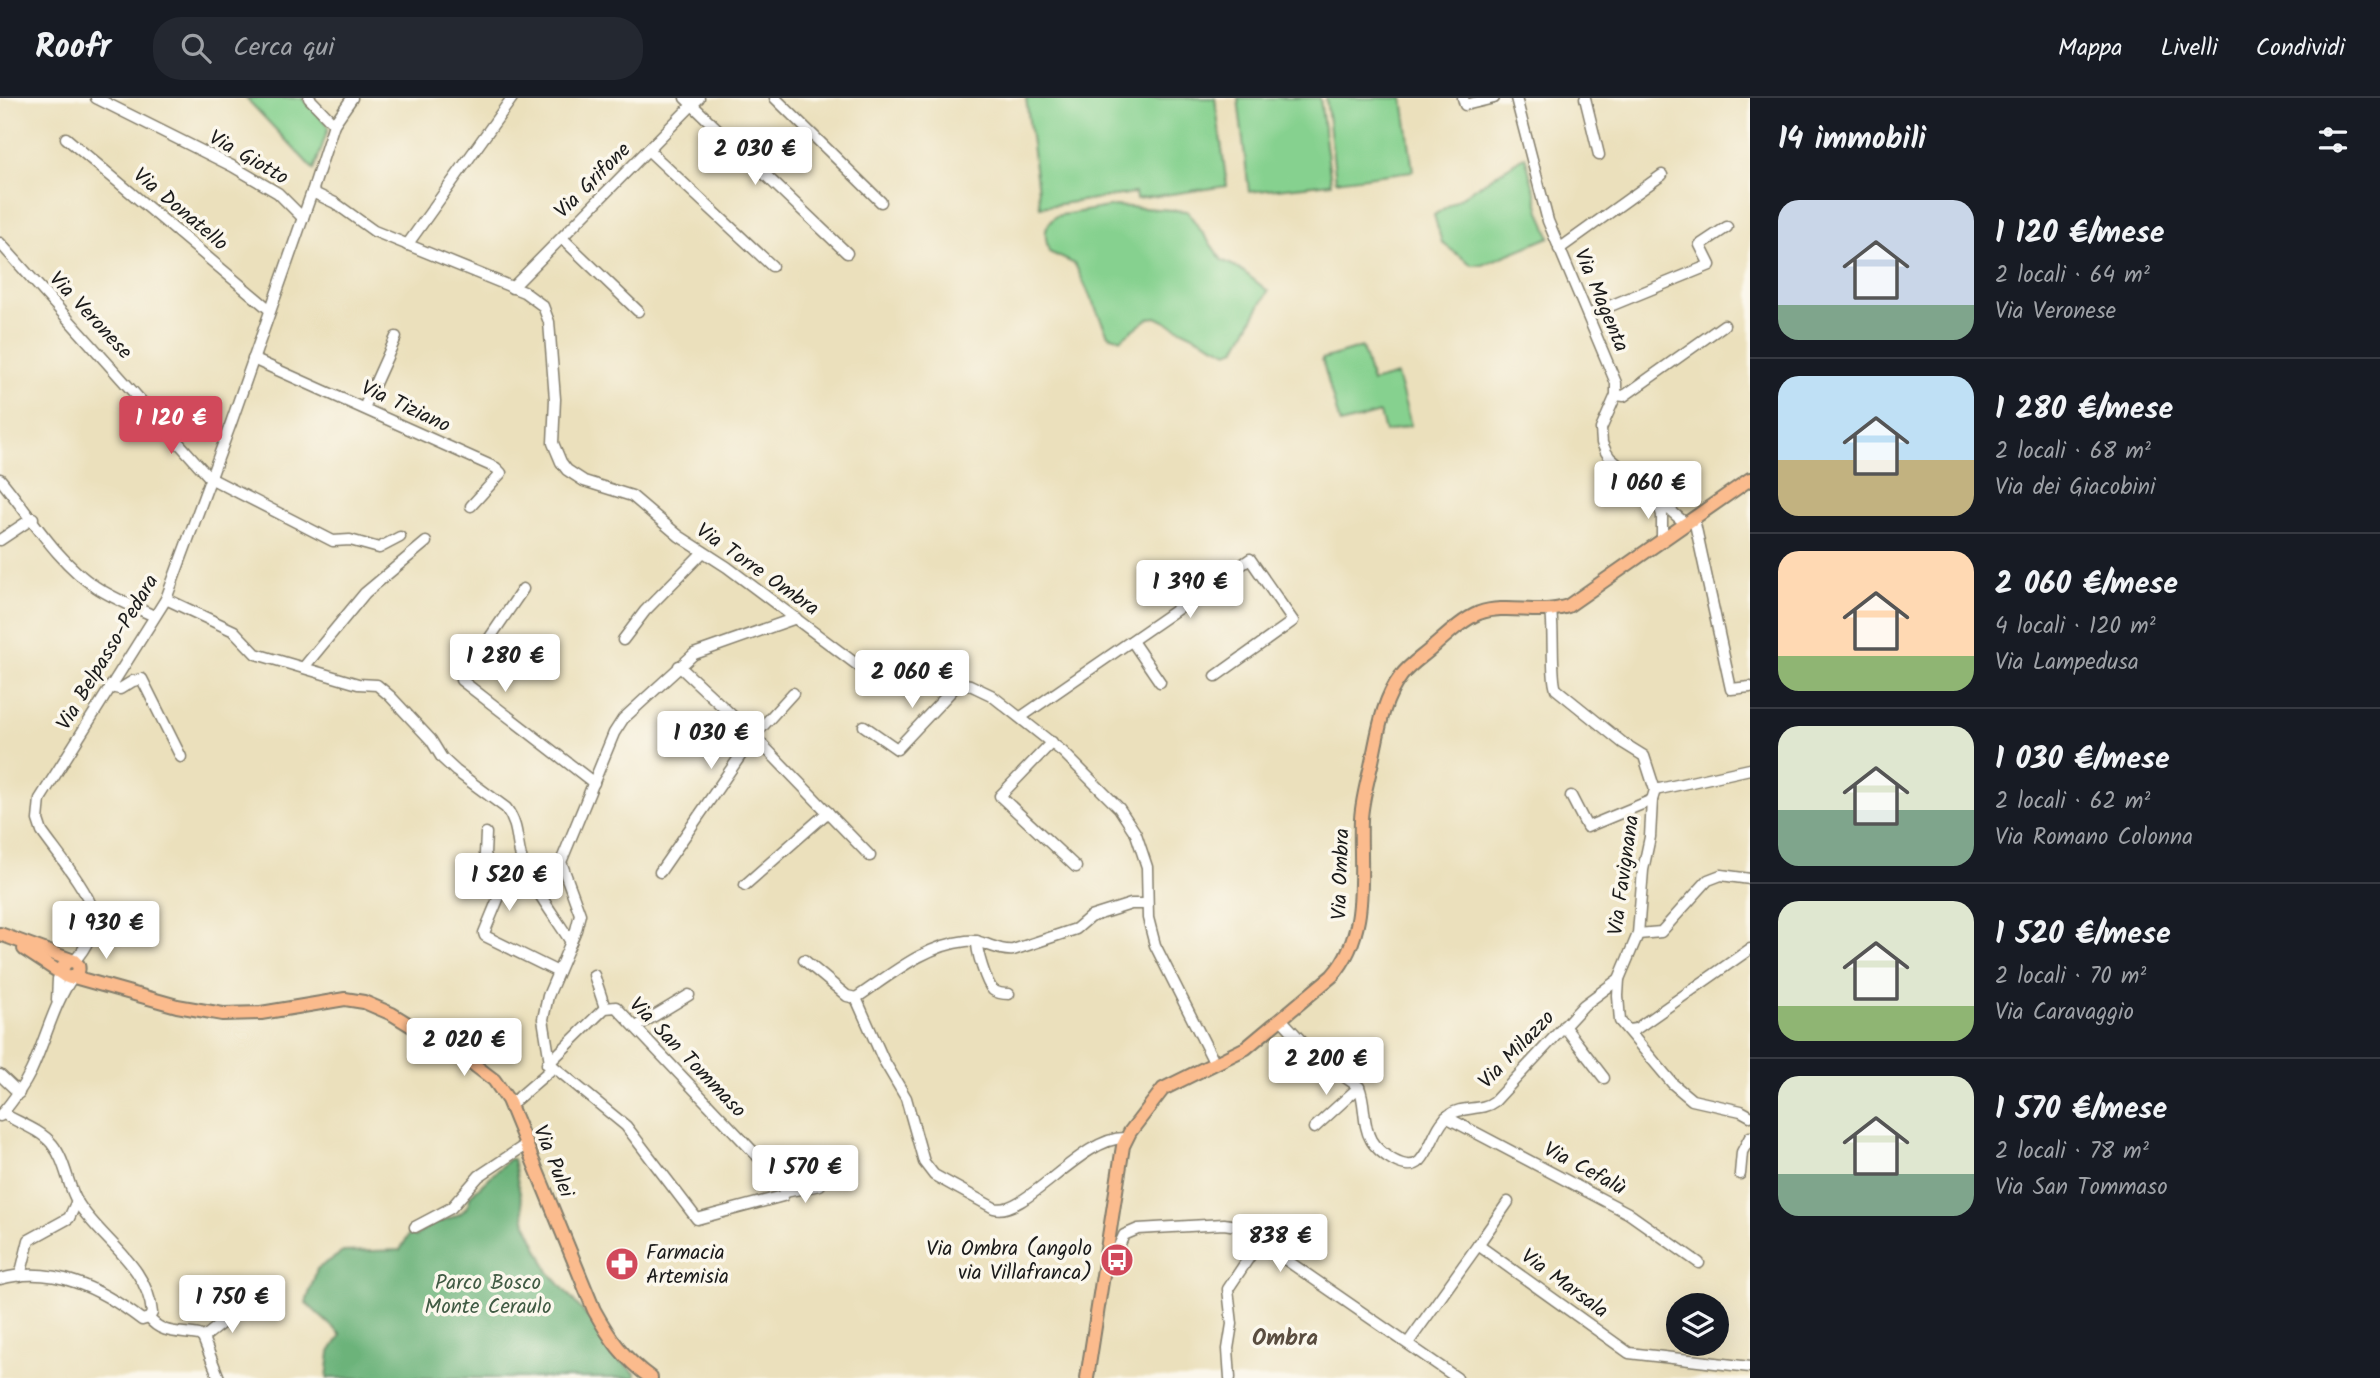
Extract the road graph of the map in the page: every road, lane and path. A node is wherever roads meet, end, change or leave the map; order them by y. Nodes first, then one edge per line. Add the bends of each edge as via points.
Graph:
1 (96, 98) edge
2 (309, 98) edge
3 (352, 98) edge
4 (512, 98) edge
5 (775, 98) edge
6 (1463, 98) edge
7 (1494, 98) edge
8 (1516, 98) edge
9 (1586, 98) edge
10 (692, 100) edge
11 (334, 124) junction
12 (66, 138) dead end
13 (648, 150) junction
14 (1599, 155) dead end
15 (1662, 175) dead end
16 (312, 192) junction
17 (881, 202) dead end
18 (303, 218) junction
19 (1727, 227) dead end
20 (562, 238) junction
21 (0, 243) edge
22 (407, 245) junction
23 (1559, 249) junction
24 (847, 253) dead end
25 (772, 266) dead end
26 (512, 288) junction
27 (270, 310) junction
28 (638, 310) dead end
29 (1588, 315) junction
30 (1724, 325) dead end
31 (396, 337) dead end
32 (253, 359) junction
33 (1616, 394) junction
34 (364, 408) junction
35 (211, 478) junction
36 (0, 479) edge
37 (1750, 479) edge
38 (1655, 497) junction
39 (471, 506) dead end
40 (33, 518) junction
41 (1690, 521) junction
42 (400, 537) dead end
43 (0, 540) edge
44 (1662, 541) junction
45 (426, 542) dead end
46 (703, 552) junction
47 (523, 589) dead end
48 (166, 599) junction
49 (1551, 611) junction
50 (154, 617) junction
51 (796, 618) junction
52 (623, 640) dead end
53 (1132, 641) junction
54 (679, 666) junction
55 (304, 667) junction
56 (1216, 676) dead end
57 (1160, 682) dead end
58 (958, 683) junction
59 (110, 687) junction
60 (1750, 687) edge
61 (793, 693) dead end
62 (1021, 717) junction
63 (864, 726) dead end
64 (754, 736) junction
65 (1052, 742) junction
66 (181, 757) dead end
67 (1750, 769) edge
68 (594, 783) junction
69 (1654, 795) junction
70 (1572, 796) dead end
71 (828, 812) junction
72 (486, 833) dead end
73 (870, 856) dead end
74 (1076, 867) dead end
75 (660, 872) dead end
76 (1750, 879) edge
77 (745, 885) dead end
78 (1147, 904) junction
79 (0, 934) edge
80 (1638, 934) junction
81 (977, 941) junction
82 (571, 942) junction
83 (1750, 949) edge
84 (804, 960) dead end
85 (71, 969) junction
86 (558, 972) junction
87 (594, 975) dead end
88 (1619, 979) junction
89 (1009, 994) dead end
90 (689, 995) dead end
91 (856, 998) junction
92 (605, 1007) junction
93 (55, 1014) junction
94 (1281, 1019) junction
95 (1564, 1026) junction
96 (636, 1027) junction
97 (1629, 1030) junction
98 (1215, 1064) junction
99 (552, 1065) junction
100 (0, 1075) edge
101 (1604, 1078) dead end
102 (1359, 1087) junction
103 (19, 1093) junction
104 (509, 1103) junction
105 (1, 1115) edge
106 (1750, 1116) edge
107 (1446, 1117) junction
108 (1314, 1128) dead end
109 (1750, 1137) edge
110 (1126, 1138) junction
111 (527, 1144) junction
112 (1740, 1174) dead end
113 (820, 1185) dead end
114 (785, 1192) junction
115 (77, 1201) junction
116 (1508, 1202) dead end
117 (697, 1219) junction
118 (415, 1227) dead end
119 (705, 1229) dead end
120 (1260, 1241) junction
121 (1478, 1245) junction
122 (1105, 1262) junction
123 (1699, 1263) dead end
124 (20, 1276) junction
125 (0, 1279) edge
126 (241, 1308) dead end
127 (149, 1318) junction
128 (203, 1338) junction
129 (1408, 1343) junction
130 (1750, 1367) edge
131 (219, 1378) edge
132 (651, 1378) edge
133 (1087, 1378) edge
134 (1230, 1378) edge
135 (1457, 1378) edge

1 - 18 street, Via Giotto via 244,173 278,193
2 - 11 street
3 - 11 street, Via Belpasso-Pedara
4 - 22 street
5 - 17 street
6 - 7 street via 1465,105
8 - 23 street, Via Magenta
9 - 14 street
10 - 13 street, Via Grifone
10 - 24 street
11 - 16 street, Via Belpasso-Pedara
12 - 27 street, Via Donatello
13 - 20 street, Via Grifone
13 - 25 street
15 - 23 street
16 - 18 street, Via Belpasso-Pedara
16 - 22 street, Via Torre Ombra via 373,232
18 - 27 street, Via Belpasso-Pedara
19 - 29 street via 1700,245 1710,265
20 - 26 street, Via Grifone
20 - 28 street
21 - 35 street, Via Veronese
22 - 26 street, Via Torre Ombra
23 - 29 street, Via Magenta
26 - 46 street, Via Torre Ombra via 536,299 549,322 555,399 552,433 561,462 584,481 632,496
27 - 32 street, Via Belpasso-Pedara
29 - 33 street, Via Magenta via 1612,371
30 - 33 street via 1624,396
31 - 34 street
32 - 34 street, Via Tiziano
32 - 35 street, Via Belpasso-Pedara
33 - 38 street via 1603,422 1602,443 1610,458
34 - 39 street, Via Tiziano via 496,468 501,473
35 - 42 street, Via Veronese via 333,541 379,548
35 - 48 street, Via Belpasso-Pedara
36 - 40 street
37 - 41 main road, Via Ombra
38 - 41 street
38 - 44 street via 1662,515
40 - 43 street
40 - 50 street via 53,548 96,587
41 - 44 main road, Via Ombra
41 - 60 street via 1731,689
44 - 49 main road, Via Ombra via 1576,602
45 - 55 street via 365,593
46 - 51 street, Via Torre Ombra
46 - 52 street
47 - 68 street via 461,680
48 - 50 street, Via Belpasso-Pedara
48 - 55 street via 234,631 256,654
49 - 69 street, Via Favignana via 1556,689 1644,756
49 - 94 main road, Via Ombra via 1480,613 1401,677 1386,704 1363,802 1361,903 1353,945 1332,976
50 - 59 street, Via Belpasso-Pedara
51 - 54 street via 694,654
51 - 58 street, Via Torre Ombra via 876,679 895,684
53 - 56 street via 1250,559 1293,621
53 - 57 street
53 - 62 street
54 - 64 street
54 - 68 street via 623,719
55 - 82 street via 376,685 431,740 442,758 506,808 517,827 523,864
58 - 62 street, Via Torre Ombra via 991,695
58 - 63 street via 897,749
59 - 66 street via 120,689 142,678
59 - 85 street, Via Belpasso-Pedara via 40,799 42,832 90,904 94,922
61 - 64 street
62 - 65 street, Via Torre Ombra
64 - 71 street
64 - 75 street
65 - 74 street via 1000,796
65 - 78 street, Via Torre Ombra via 1132,826 1147,867
67 - 69 street
68 - 82 street via 561,862 579,910
69 - 70 street via 1587,827
69 - 80 street, Via Favignana
71 - 73 street
71 - 77 street
72 - 86 street via 485,854 498,899 485,936
76 - 80 street via 1714,876 1661,932
78 - 81 street via 1131,904 1090,917 1076,929 1013,950
78 - 98 street, Via Torre Ombra via 1155,944
79 - 85 main road
79 - 85 main road
80 - 88 street, Via Favignana
81 - 89 street via 990,986
81 - 91 street via 938,947
82 - 86 street
83 - 97 street
84 - 91 street via 847,996
85 - 93 street
85 - 93 street via 59,991
85 - 104 main road, Via Pulei via 177,1006 223,1014 261,1013 345,999 364,1002 473,1064 494,1080
86 - 99 street via 543,1019
87 - 92 street
88 - 95 street, Via Milazzo
88 - 97 street, Via Favignana via 1620,1021
90 - 96 street
91 - 110 street via 906,1098 923,1162 934,1175 994,1208 1004,1209 1040,1189 1105,1140
92 - 96 street, Via San Tommaso via 616,1007
92 - 99 street, Via San Tommaso
93 - 103 street
94 - 98 main road, Via Ombra via 1246,1048
94 - 102 street via 1317,1058
95 - 101 street
95 - 107 street, Via Milazzo via 1489,1106
96 - 114 street, Via San Tommaso via 782,1182
97 - 106 street, Via Favignana via 1692,1100
98 - 110 main road, Via Ombra via 1163,1089
99 - 104 street, Via San Tommaso
99 - 117 street via 626,1126
100 - 103 street
102 - 107 street via 1371,1140 1402,1166 1421,1160
102 - 108 street
103 - 105 street
104 - 111 main road, Via Pulei
105 - 115 street via 50,1141
107 - 123 street, Via Cefalù via 1628,1213
109 - 112 street via 1742,1152
110 - 122 main road, Via Ombra
111 - 118 street via 479,1176 451,1208
111 - 132 main road, Via Pulei via 594,1310 614,1346
113 - 114 street
114 - 117 street
115 - 124 street via 69,1218 29,1240
115 - 127 street via 144,1284 151,1305
116 - 121 street
117 - 119 street
120 - 122 street via 1230,1224 1138,1229 1124,1235 1114,1257
120 - 129 street
120 - 134 street via 1228,1289
121 - 129 street
121 - 130 street, Via Marsala via 1629,1353
122 - 133 main road, Via Ombra
124 - 125 street
124 - 127 street via 52,1275 80,1283 104,1293 142,1320
126 - 128 street
127 - 128 street via 165,1331
128 - 131 street
129 - 135 street

